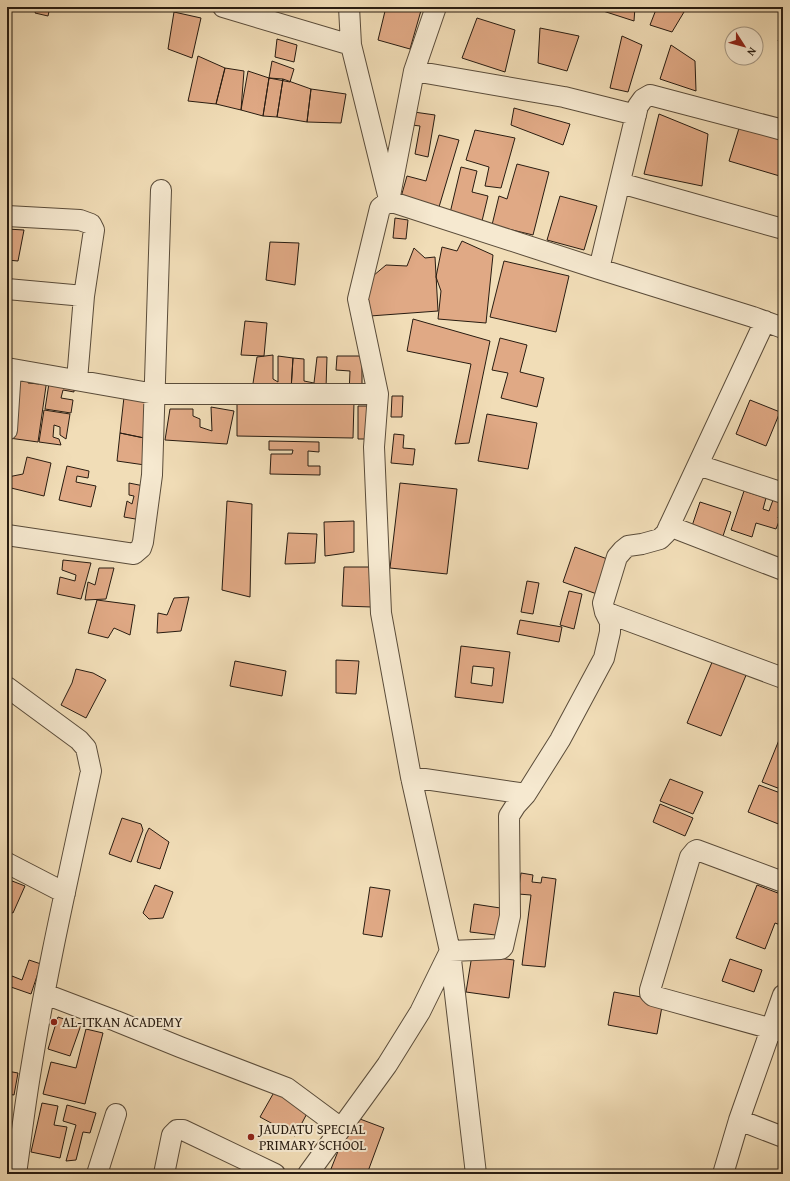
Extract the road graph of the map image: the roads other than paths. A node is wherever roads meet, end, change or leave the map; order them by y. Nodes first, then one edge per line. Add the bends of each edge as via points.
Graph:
1 (223, 7) edge
2 (349, 7) edge
3 (436, 7) edge
4 (351, 45) junction
5 (414, 71) junction
6 (636, 115) junction
7 (783, 130) edge
8 (620, 183) junction
9 (161, 190) dead end
10 (389, 201) junction
11 (7, 216) edge
12 (783, 229) edge
13 (599, 269) junction
14 (7, 289) edge
15 (84, 296) junction
16 (774, 325) edge
17 (9, 368) edge
18 (77, 380) junction
19 (155, 394) junction
20 (378, 394) junction
21 (7, 430) edge
22 (698, 465) junction
23 (783, 492) edge
24 (669, 526) junction
25 (7, 536) edge
26 (783, 570) edge
27 (605, 612) junction
28 (783, 678) edge
29 (9, 693) edge
30 (411, 777) junction
31 (526, 794) junction
32 (7, 863) edge
33 (783, 882) edge
34 (65, 893) junction
35 (450, 951) junction
36 (45, 994) junction
37 (783, 995) edge
38 (777, 1030) edge
39 (116, 1114) dead end
40 (739, 1120) junction
41 (341, 1128) junction
42 (783, 1137) edge
43 (16, 1174) edge
44 (97, 1174) edge
45 (164, 1174) edge
46 (275, 1174) edge
47 (308, 1174) edge
48 (476, 1174) edge
49 (723, 1174) edge

1 - 4 street
2 - 4 street
3 - 5 street
4 - 10 street
5 - 6 street via 564,97
5 - 10 street
6 - 7 street via 638,106 650,95
6 - 8 street
8 - 12 street
8 - 13 street
9 - 19 street
10 - 13 street
10 - 20 street via 380,208 358,299
11 - 15 street via 80,220 91,224 94,230
13 - 16 street
14 - 15 street
15 - 18 street
16 - 22 street
17 - 18 street
17 - 21 street
18 - 19 street
19 - 20 street
19 - 25 street via 152,475 141,548 134,554
20 - 30 street via 374,447 381,613
22 - 23 street
22 - 24 street
24 - 26 street
24 - 27 street via 660,539 628,546 622,550 617,557 602,603
27 - 28 street
27 - 31 street via 610,622 610,632 604,658 560,740
29 - 34 street via 79,740 86,748 91,771
30 - 31 street
30 - 35 street
31 - 35 street via 509,816 510,916 503,947
32 - 34 street
33 - 38 street via 695,851 690,857 650,990 653,996
34 - 36 street
35 - 41 street via 420,1012 387,1065
35 - 48 street
36 - 41 street via 287,1088
36 - 43 street
37 - 38 street
38 - 40 street
39 - 44 street
40 - 42 street
40 - 49 street
41 - 47 street
45 - 46 street via 172,1135 177,1130 183,1130

